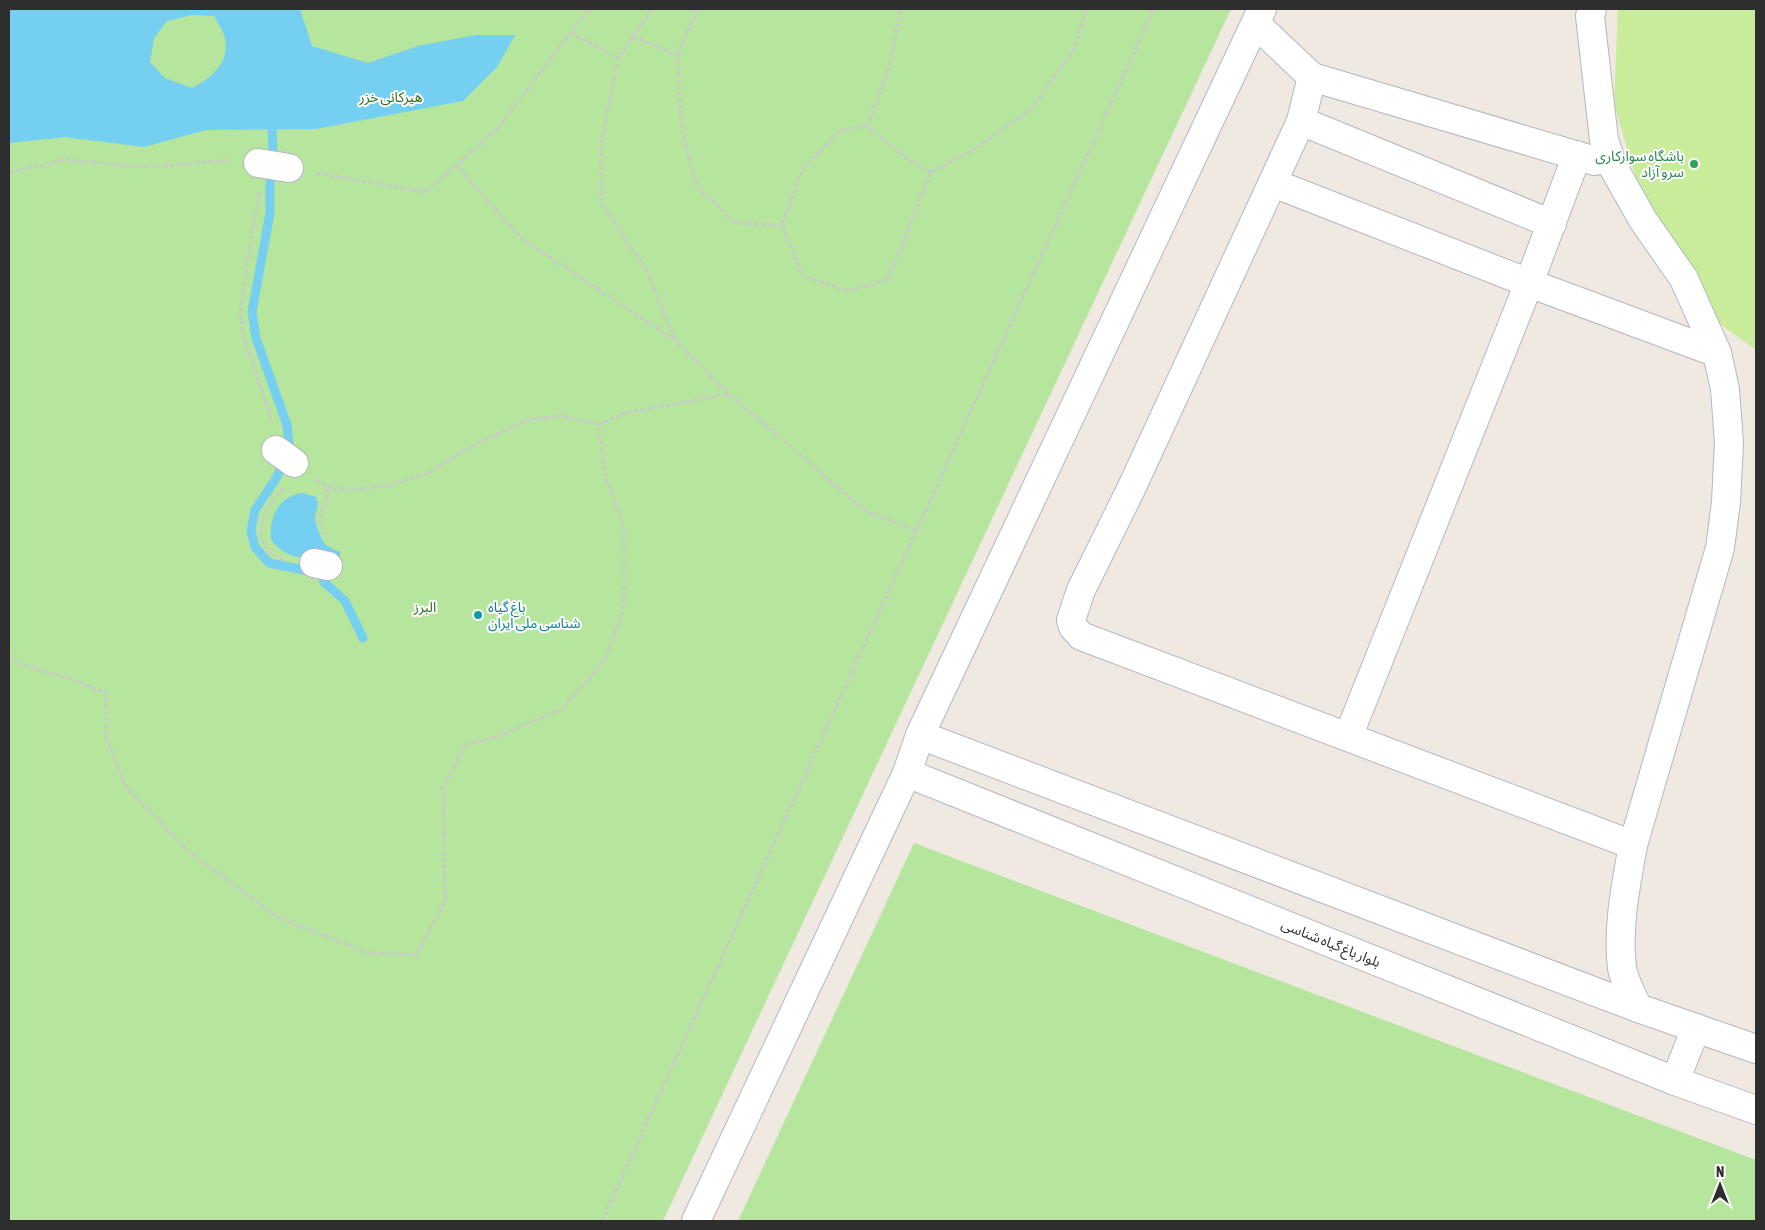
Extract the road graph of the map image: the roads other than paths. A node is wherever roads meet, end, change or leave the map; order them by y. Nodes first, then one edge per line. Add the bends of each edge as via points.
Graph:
1 (1592, 9) edge
2 (1259, 16) edge
3 (1312, 77) junction
4 (1301, 121) junction
5 (1577, 155) junction
6 (258, 163) road end
7 (289, 168) road end
8 (1613, 168) junction
9 (1273, 183) junction
10 (1552, 224) junction
11 (1529, 283) junction
12 (1717, 353) junction
13 (920, 735) junction
14 (1348, 737) junction
15 (907, 772) junction
16 (1633, 845) junction
17 (1638, 1008) junction
18 (1696, 1028) junction
19 (1756, 1049) edge
20 (1675, 1081) junction
21 (1756, 1110) edge
22 (696, 1221) edge

1 - 8 street via 1590,16 1604,140
2 - 3 street
2 - 13 street
3 - 4 street
3 - 5 street
4 - 9 street
4 - 10 street
5 - 8 street
5 - 10 street
6 - 7 street
8 - 12 street via 1643,220 1684,278
9 - 11 street
9 - 14 street via 1081,590 1071,620 1081,636
10 - 11 street
11 - 12 street
11 - 14 street
12 - 16 street via 1725,389 1729,443 1720,548
13 - 15 street
13 - 17 street
14 - 16 street
15 - 20 street, بلوار باغ گیاه شناسی
15 - 22 street
16 - 17 street via 1620,930 1622,970
17 - 18 street
18 - 19 street
18 - 20 street
20 - 21 street, بلوار باغ گیاه شناسی

